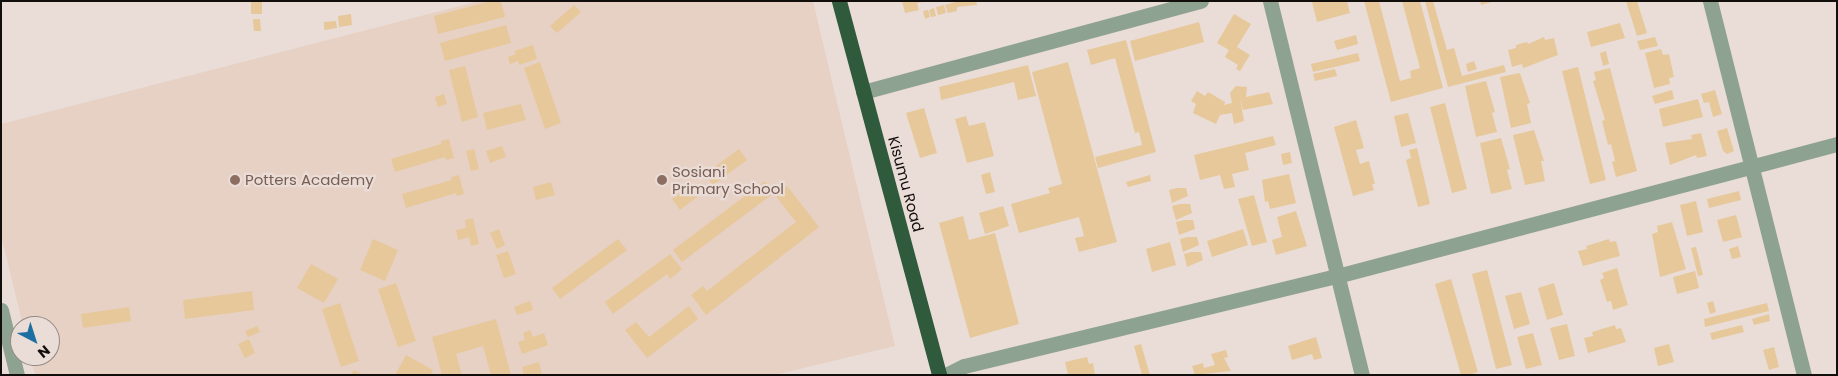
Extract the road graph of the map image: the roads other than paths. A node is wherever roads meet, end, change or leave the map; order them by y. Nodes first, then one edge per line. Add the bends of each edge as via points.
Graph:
1 (839, 1) edge
2 (1201, 1) edge
3 (1270, 1) edge
4 (1710, 1) edge
5 (863, 92) junction
6 (1837, 144) edge
7 (1752, 166) junction
8 (1337, 276) junction
9 (1, 310) edge
10 (17, 375) edge
11 (940, 375) edge
12 (946, 375) edge
13 (1362, 375) edge
14 (1804, 375) edge

1 - 5 highway, Kisumu Road
2 - 5 street
3 - 8 street
4 - 7 street
5 - 11 highway, Kisumu Road
6 - 7 street
7 - 8 street
7 - 14 street
8 - 12 street via 964,366
8 - 13 street
9 - 10 street

